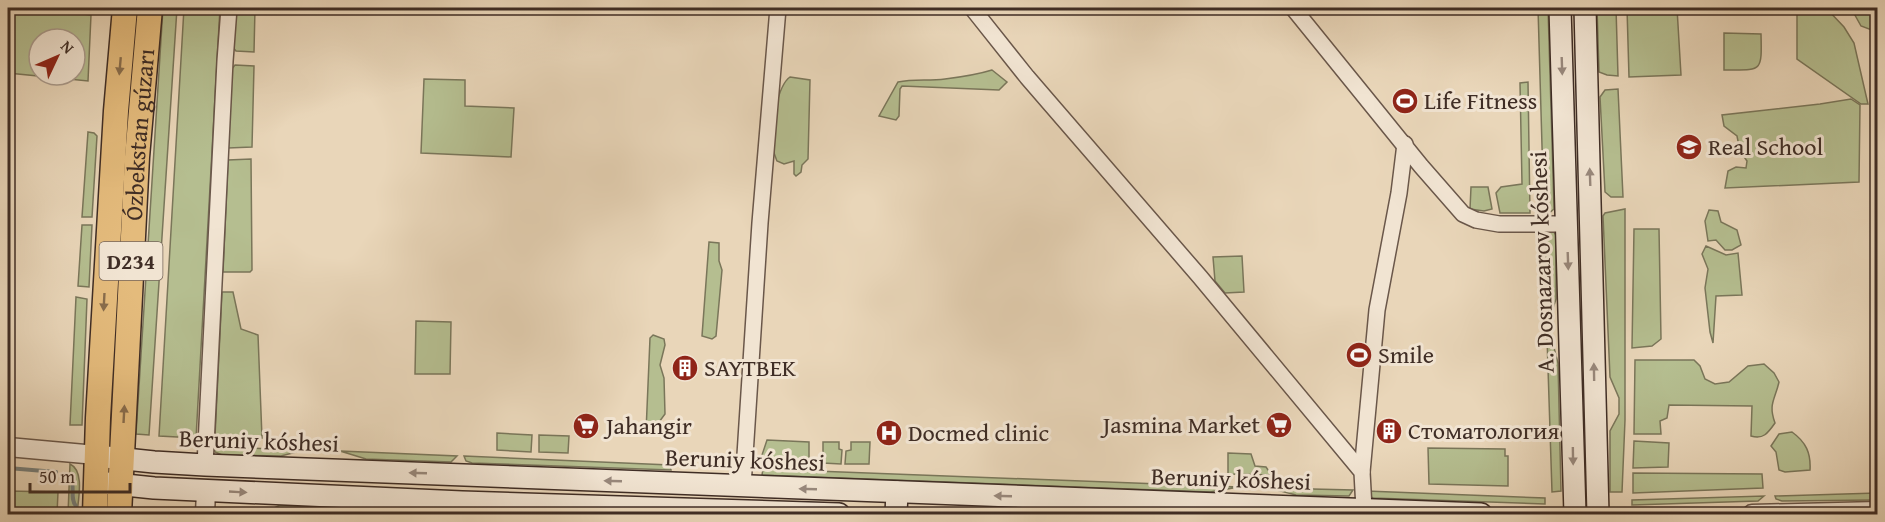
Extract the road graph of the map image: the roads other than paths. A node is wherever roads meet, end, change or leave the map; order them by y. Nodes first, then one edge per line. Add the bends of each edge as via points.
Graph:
1 (125, 8) edge
2 (150, 8) edge
3 (229, 8) edge
4 (778, 8) edge
5 (972, 8) edge
6 (1293, 8) edge
7 (1560, 8) edge
8 (1585, 8) edge
9 (1405, 144) junction
10 (1567, 224) junction
11 (8, 447) edge
12 (96, 455) junction
13 (123, 459) junction
14 (154, 462) junction
15 (205, 465) junction
16 (1362, 472) junction
17 (96, 482) junction
18 (121, 485) junction
19 (743, 486) junction
20 (1597, 487) junction
21 (154, 488) junction
22 (1574, 488) junction
23 (206, 490) junction
24 (897, 492) junction
25 (1364, 509) junction
26 (1878, 511) edge
27 (95, 514) edge
28 (119, 514) edge
29 (205, 514) edge
30 (802, 514) edge
31 (839, 514) edge
32 (896, 514) edge
33 (1481, 514) edge
34 (1575, 514) edge
35 (1598, 514) edge
36 (1752, 514) edge

1 -> 12 main road, Ózbekstan gúzarı / D234
13 -> 2 main road, Ózbekstan gúzarı / D234 via 137,157
3 - 15 street
4 - 19 street
5 - 16 street
6 - 9 street
7 -> 10 main road, A. Dosnazarov kóshesi
20 -> 8 main road, A. Dosnazarov kóshesi
9 - 10 street via 1463,214 1499,224
9 - 16 street via 1376,319
10 -> 22 main road, A. Dosnazarov kóshesi
11 - 12 street, Beruniy kóshesi
12 - 13 main road, Beruniy kóshesi
12 - 17 main road, Ózbekstan gúzarı / D234
13 - 14 main road, Beruniy kóshesi
13 - 18 main road, Ózbekstan gúzarı / D234
14 - 15 main road, Beruniy kóshesi
14 - 21 main road via 145,476
19 -> 15 main road, Beruniy kóshesi
16 - 25 street
17 - 18 main road
17 - 27 main road, Ózbekstan gúzarı / D234
18 - 21 main road
18 - 28 main road, Ózbekstan gúzarı / D234
24 -> 19 main road, Beruniy kóshesi
20 - 22 main road via 1585,495
20 - 35 main road, A. Dosnazarov kóshesi
21 - 23 main road
22 - 34 main road, A. Dosnazarov kóshesi
23 - 29 street
23 -> 30 main road
25 -> 24 main road, Beruniy kóshesi
24 - 32 main road
25 - 33 main road, Beruniy kóshesi
26 - 36 street
30 - 31 main road

